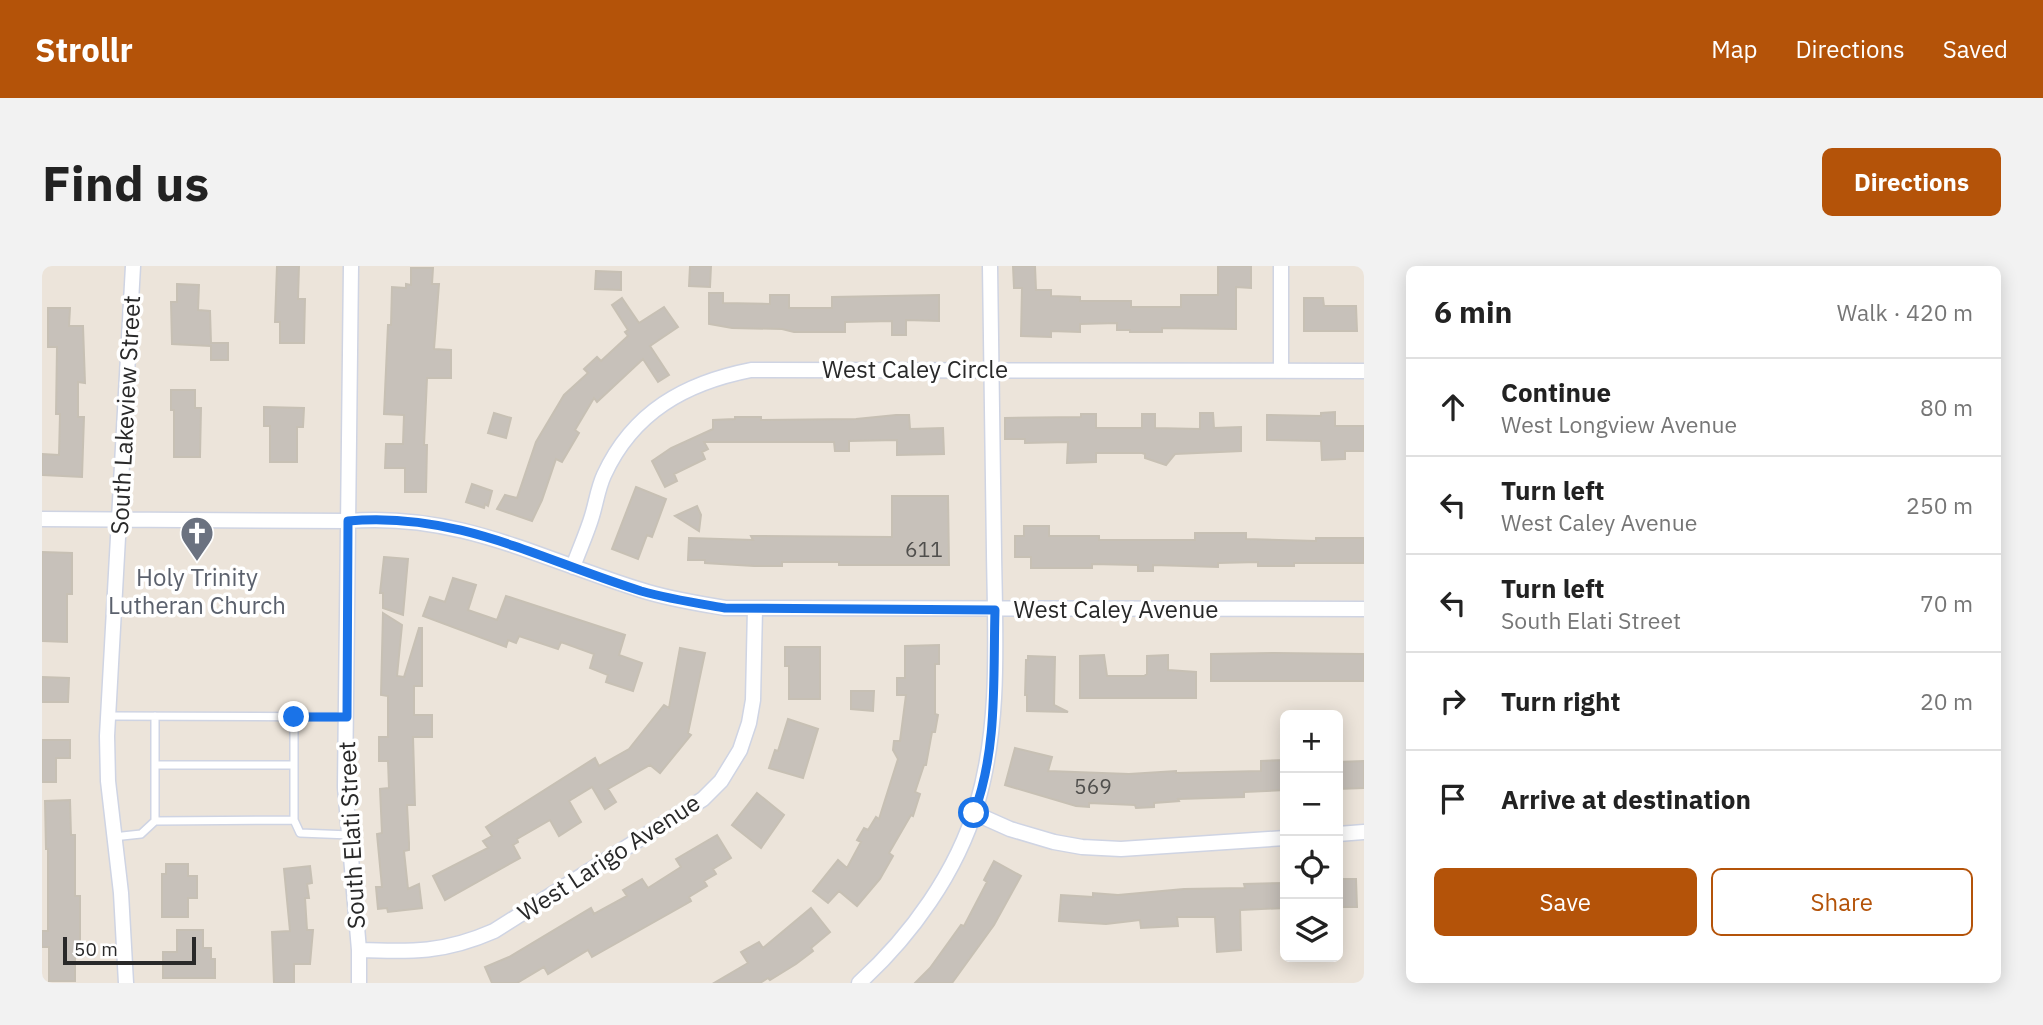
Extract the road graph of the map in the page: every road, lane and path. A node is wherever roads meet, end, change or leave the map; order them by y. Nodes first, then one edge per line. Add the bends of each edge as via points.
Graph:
1 (134, 266) edge
2 (351, 266) edge
3 (990, 266) edge
4 (1281, 266) edge
5 (991, 370) junction
6 (1281, 371) junction
7 (1364, 371) edge
8 (42, 519) edge
9 (121, 519) junction
10 (348, 521) junction
11 (573, 567) junction
12 (755, 608) junction
13 (995, 610) junction
14 (1364, 610) edge
15 (108, 716) junction
16 (155, 716) junction
17 (294, 717) junction
18 (347, 717) junction
19 (155, 765) junction
20 (294, 765) junction
21 (974, 813) junction
22 (294, 820) junction
23 (155, 821) junction
24 (1364, 832) edge
25 (1343, 834) edge
26 (350, 835) junction
27 (113, 837) junction
28 (1280, 838) edge
29 (359, 950) junction
30 (126, 983) edge
31 (359, 983) edge
32 (859, 983) edge

1 - 9 street, South Lakeview Street
2 - 10 street, South Elati Street
3 - 5 street
4 - 6 street
5 - 6 street, West Caley Circle
5 - 11 street, West Caley Circle via 751,370 689,388 640,423 613,460
5 - 13 street
6 - 7 street, West Caley Circle
8 - 9 street, West Caley Avenue
9 - 10 street, West Caley Avenue
9 - 15 street, South Lakeview Street
10 - 11 street, West Caley Avenue via 388,519 455,527
10 - 18 street, South Elati Street
11 - 12 street, West Caley Avenue via 680,601
12 - 13 street, West Caley Avenue
12 - 29 street, West Larigo Avenue via 753,700 745,738 731,766 703,799 482,936 456,946 413,952
13 - 14 street, West Caley Avenue
13 - 21 street via 992,722
15 - 16 lane
15 - 27 street, South Lakeview Street
16 - 17 lane
16 - 19 lane
17 - 18 lane
17 - 20 lane
18 - 26 street, South Elati Street via 345,787
19 - 20 lane
19 - 23 lane
20 - 22 lane
21 - 28 street via 1010,829 1082,846 1121,849
21 - 32 street via 956,856 913,925
22 - 23 lane
22 - 26 lane via 300,833
23 - 27 lane via 141,834
24 - 25 street
26 - 29 street, South Elati Street
27 - 30 street, South Lakeview Street
29 - 31 street, South Elati Street

